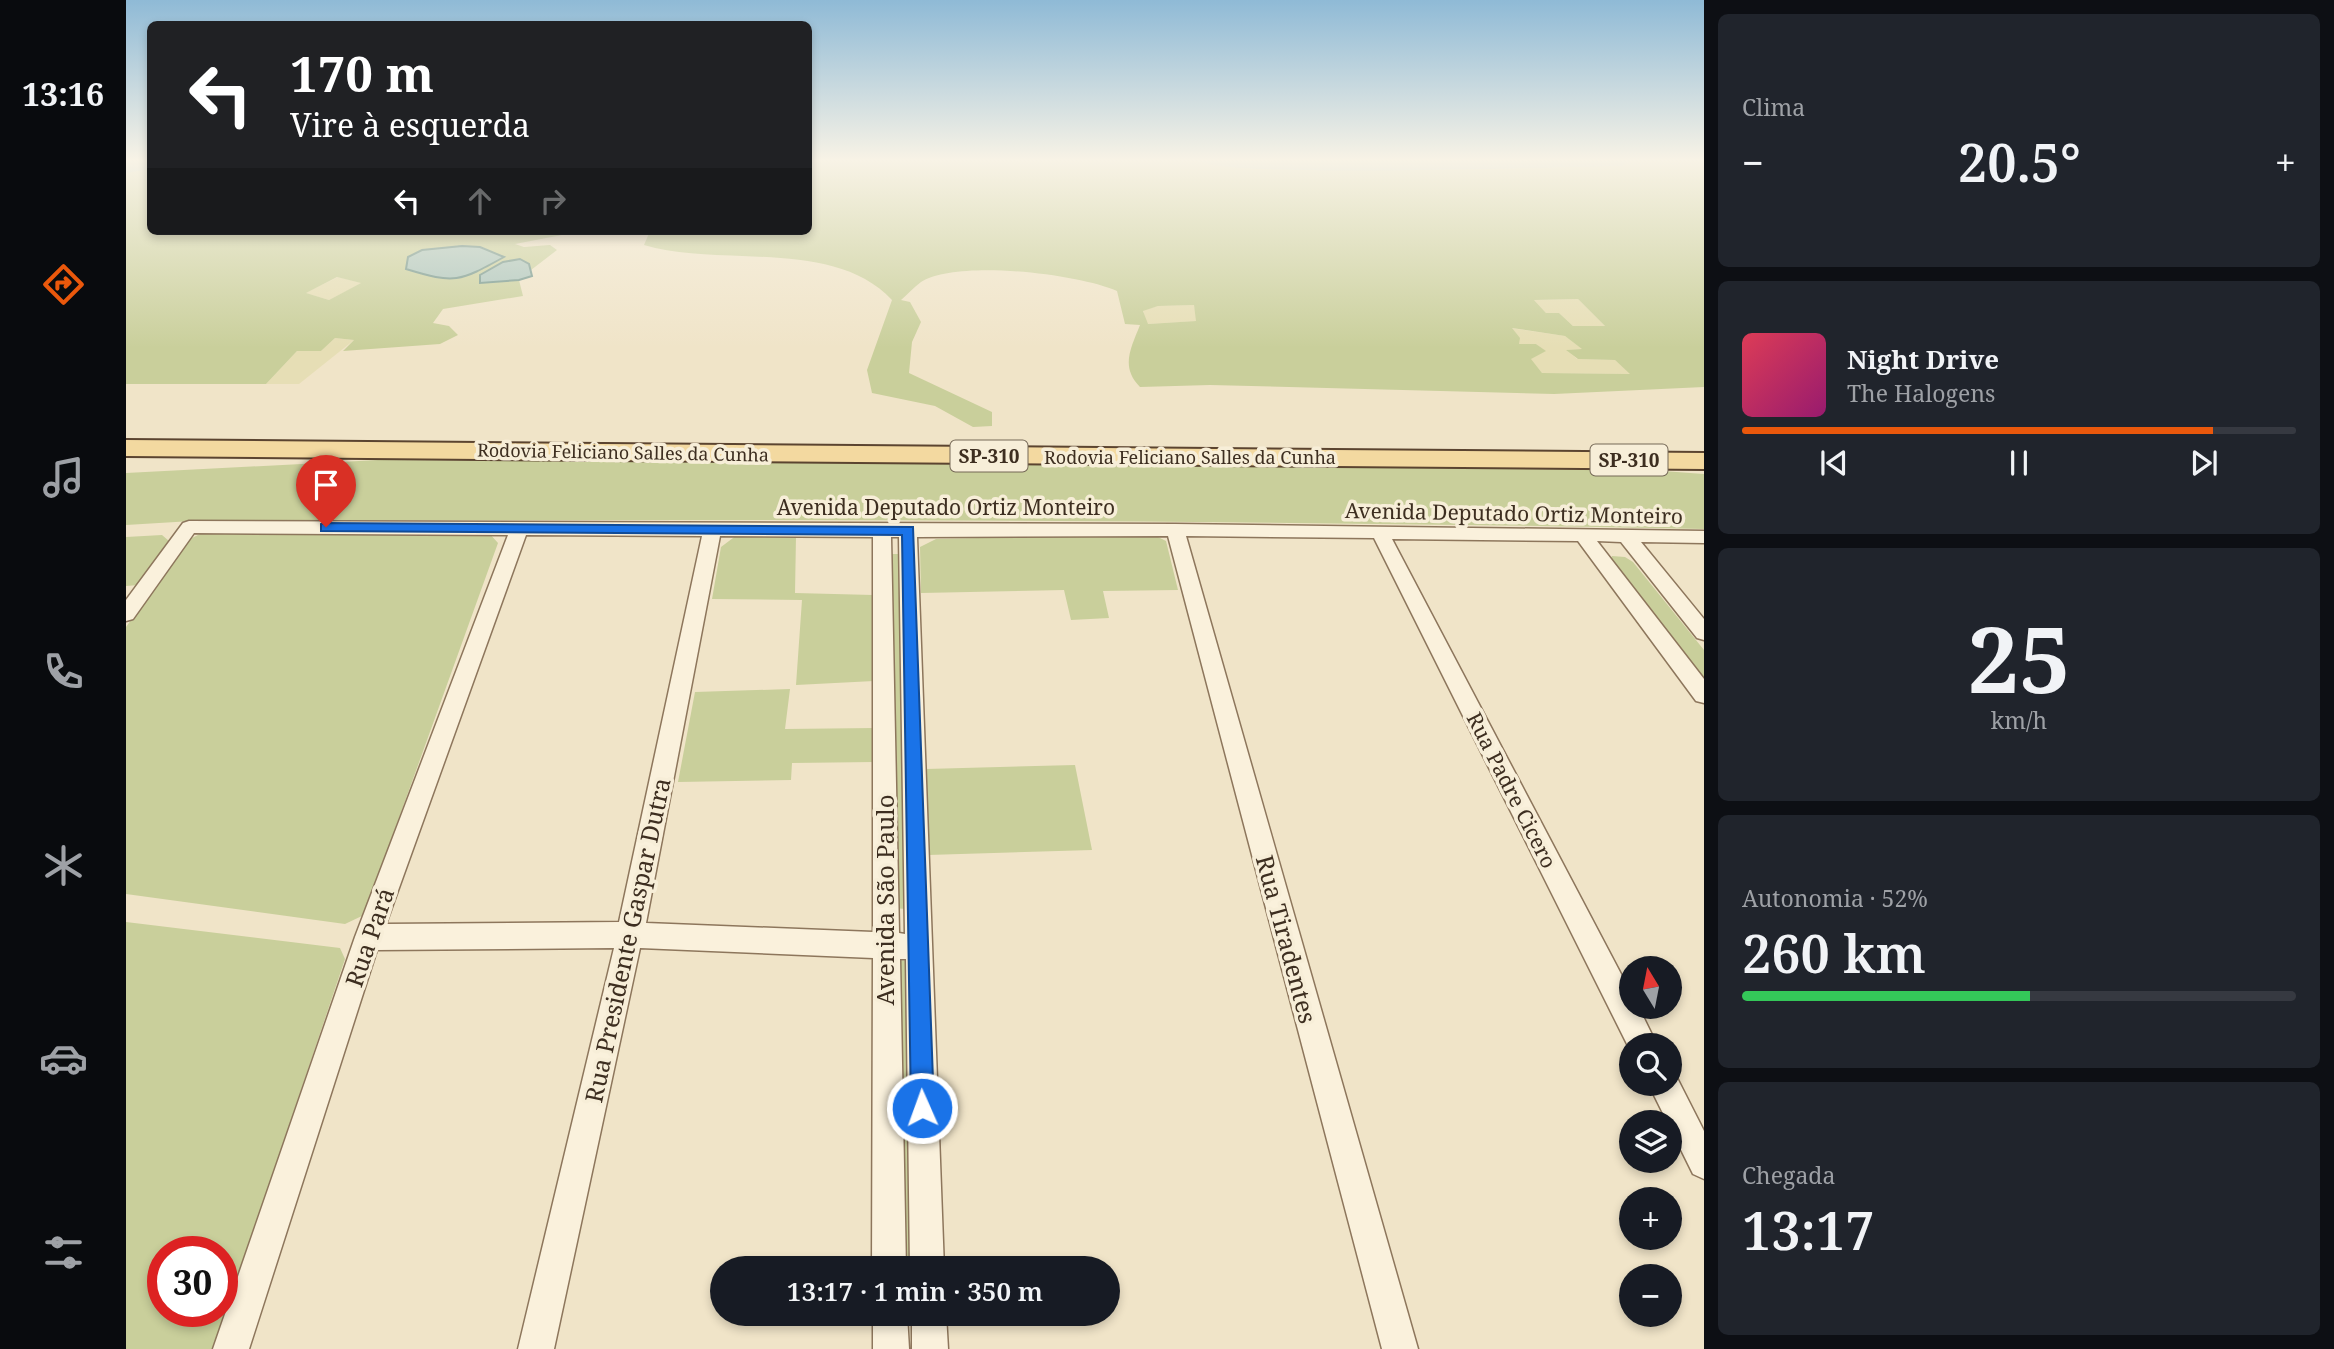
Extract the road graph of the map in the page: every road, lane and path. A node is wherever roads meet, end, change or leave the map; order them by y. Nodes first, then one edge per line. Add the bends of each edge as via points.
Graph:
1 (126, 448) edge
2 (425, 449) junction
3 (1704, 449) edge
4 (1554, 458) junction
5 (1704, 461) edge
6 (126, 467) edge
7 (1704, 469) edge
8 (519, 528) junction
9 (712, 529) junction
10 (908, 530) junction
11 (1175, 530) junction
12 (882, 531) junction
13 (1381, 535) junction
14 (1626, 536) junction
15 (1584, 537) junction
16 (1704, 537) edge
17 (126, 614) edge
18 (1704, 633) edge
19 (1704, 695) edge
20 (630, 935) junction
21 (368, 937) junction
22 (884, 947) junction
23 (917, 947) junction
24 (1637, 1033) edge
25 (1670, 1096) edge
26 (1704, 1163) edge
27 (889, 1256) edge
28 (927, 1256) edge
29 (890, 1326) edge
30 (929, 1326) edge
31 (231, 1349) edge
32 (536, 1349) edge
33 (891, 1349) edge
34 (930, 1349) edge
35 (1400, 1349) edge

1 - 2 main road, Rodovia Feliciano Salles da Cunha / SP-310
2 - 4 main road, Rodovia Feliciano Salles da Cunha / SP-310
2 - 6 main road, Rodovia Feliciano Salles da Cunha / SP-310
3 - 4 main road
4 - 5 main road, Rodovia Feliciano Salles da Cunha / SP-310
4 - 7 main road
8 - 9 street, Avenida Deputado Ortiz Monteiro
8 - 17 street, Avenida Deputado Ortiz Monteiro via 189,527
8 - 21 street, Rua Pará
9 - 12 street, Avenida Deputado Ortiz Monteiro
9 - 20 street, Rua Presidente Gaspar Dutra
10 - 11 street, Avenida Deputado Ortiz Monteiro
10 - 12 street, Avenida Deputado Ortiz Monteiro
10 - 23 street, Avenida São Paulo
11 - 13 street, Avenida Deputado Ortiz Monteiro
11 - 35 street, Rua Tiradentes
12 - 22 street, Avenida São Paulo
13 - 15 street, Avenida Deputado Ortiz Monteiro
13 - 24 street, Rua Padre Cicero
14 - 15 street, Avenida Deputado Ortiz Monteiro
14 - 16 street, Avenida Deputado Ortiz Monteiro
14 - 18 street
15 - 19 street
20 - 21 street
20 - 22 street
20 - 32 street, Rua Presidente Gaspar Dutra
21 - 31 street, Rua Pará
22 - 23 street
22 - 27 street, Avenida São Paulo
23 - 28 street, Avenida São Paulo
25 - 26 street
29 - 33 street
30 - 34 street

